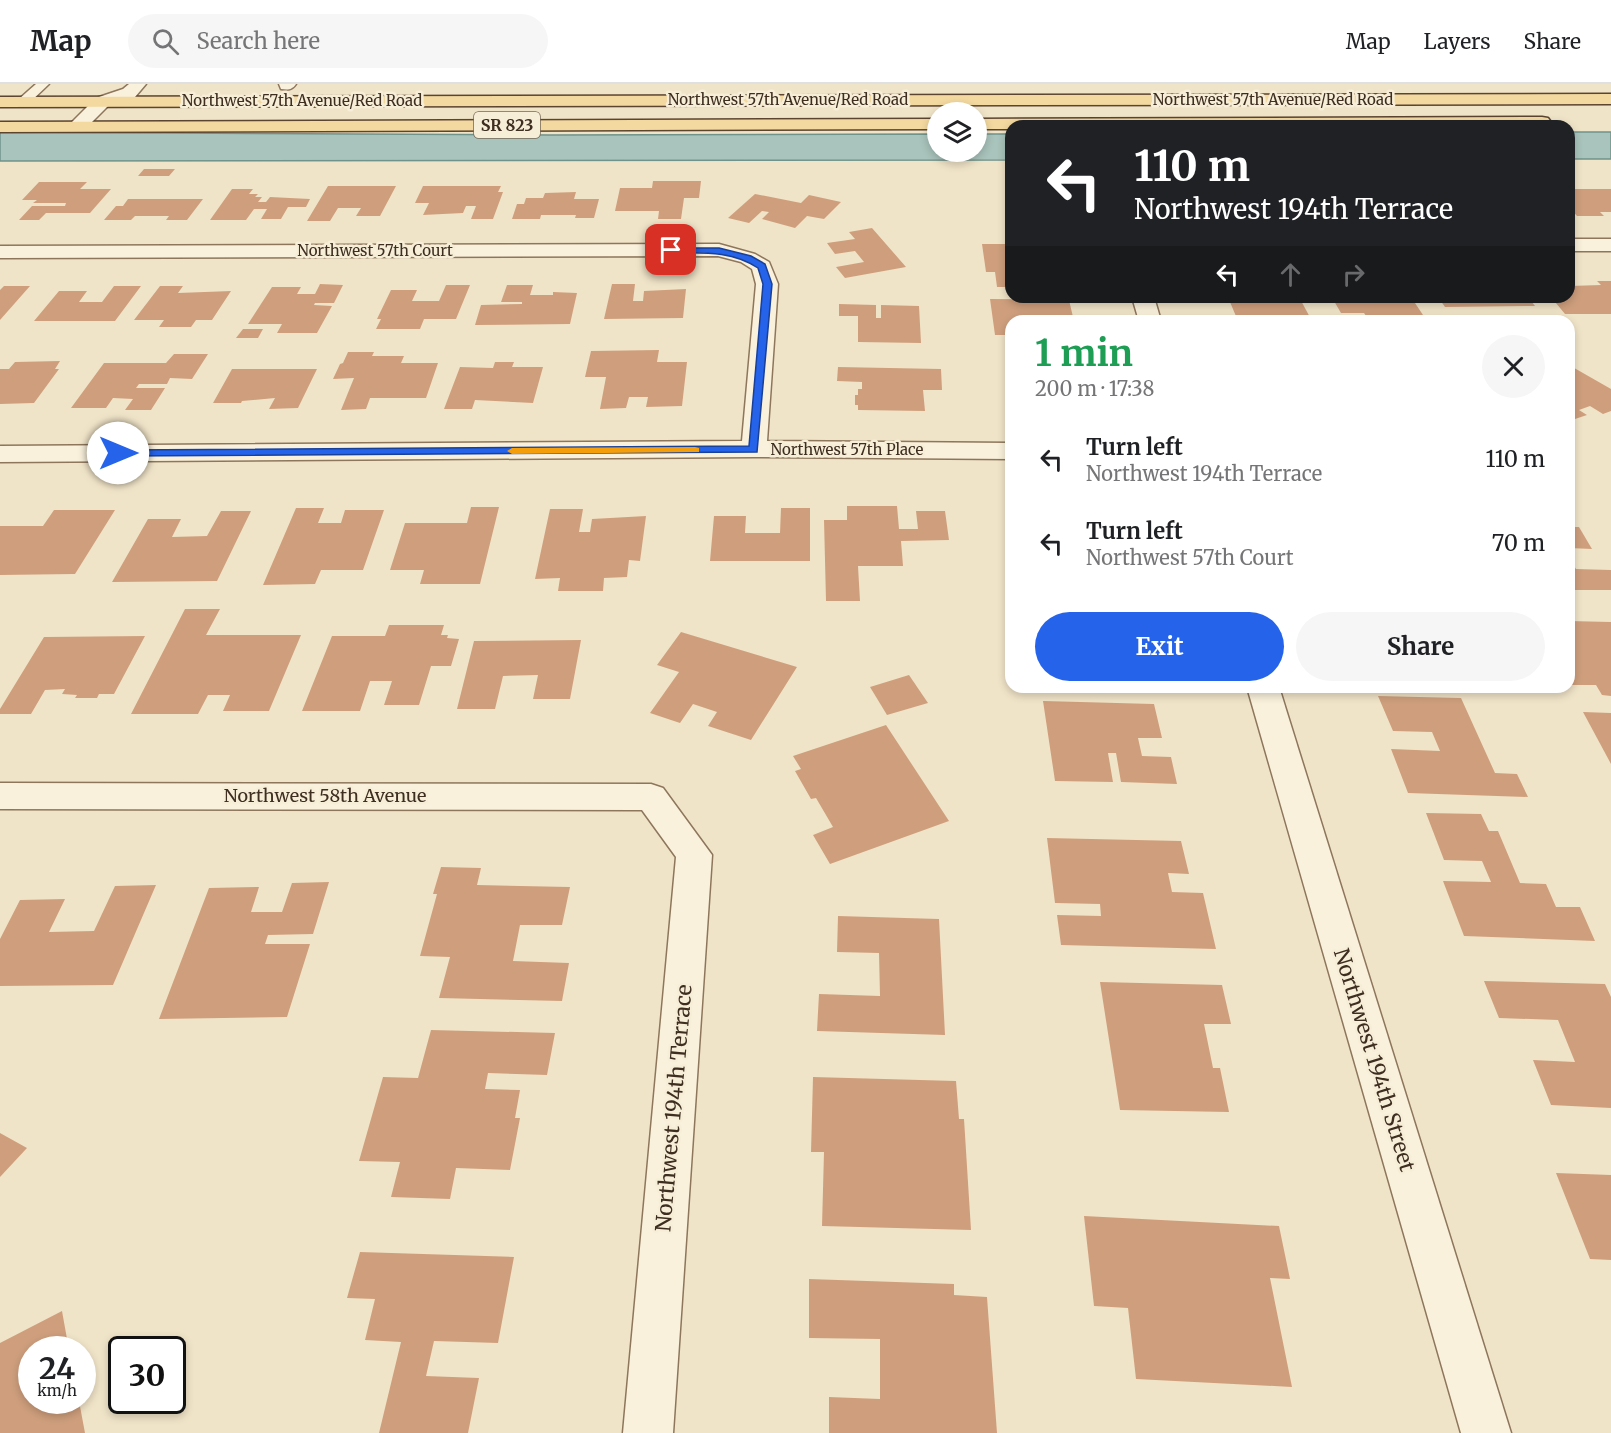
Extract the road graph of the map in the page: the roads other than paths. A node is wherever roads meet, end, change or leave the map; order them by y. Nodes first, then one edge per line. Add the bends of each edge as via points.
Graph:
1 (43, 84) edge
2 (138, 84) edge
3 (102, 93) edge
4 (1611, 99) edge
5 (0, 102) edge
6 (23, 102) junction
7 (927, 124) edge
8 (987, 124) edge
9 (1005, 124) edge
10 (0, 126) edge
11 (77, 127) junction
12 (1575, 245) edge
13 (1611, 245) edge
14 (0, 252) edge
15 (754, 449) junction
16 (1005, 452) edge
17 (0, 454) edge
18 (1265, 693) edge
19 (0, 795) edge
20 (651, 797) joint
21 (648, 1433) edge
22 (1486, 1433) edge

1 - 6 lane
2 - 3 street via 129,93
3 - 4 main road, Northwest 57th Avenue/Red Road / SR 823
3 - 6 main road, Northwest 57th Avenue/Red Road / SR 823
3 - 11 street
5 - 6 main road, Northwest 57th Avenue/Red Road / SR 823
7 - 11 main road, Northwest 57th Avenue/Red Road / SR 823
8 - 9 main road, Northwest 57th Avenue/Red Road
10 - 11 main road, Northwest 57th Avenue/Red Road / SR 823
12 - 13 street
14 - 15 street, Northwest 57th Court via 719,250 762,266 767,284
15 - 16 street, Northwest 57th Place
15 - 17 street, Northwest 57th Place
18 - 22 street, Northwest 194th Street
19 - 20 street, Northwest 58th Avenue
20 - 21 street, Northwest 194th Terrace via 694,855

